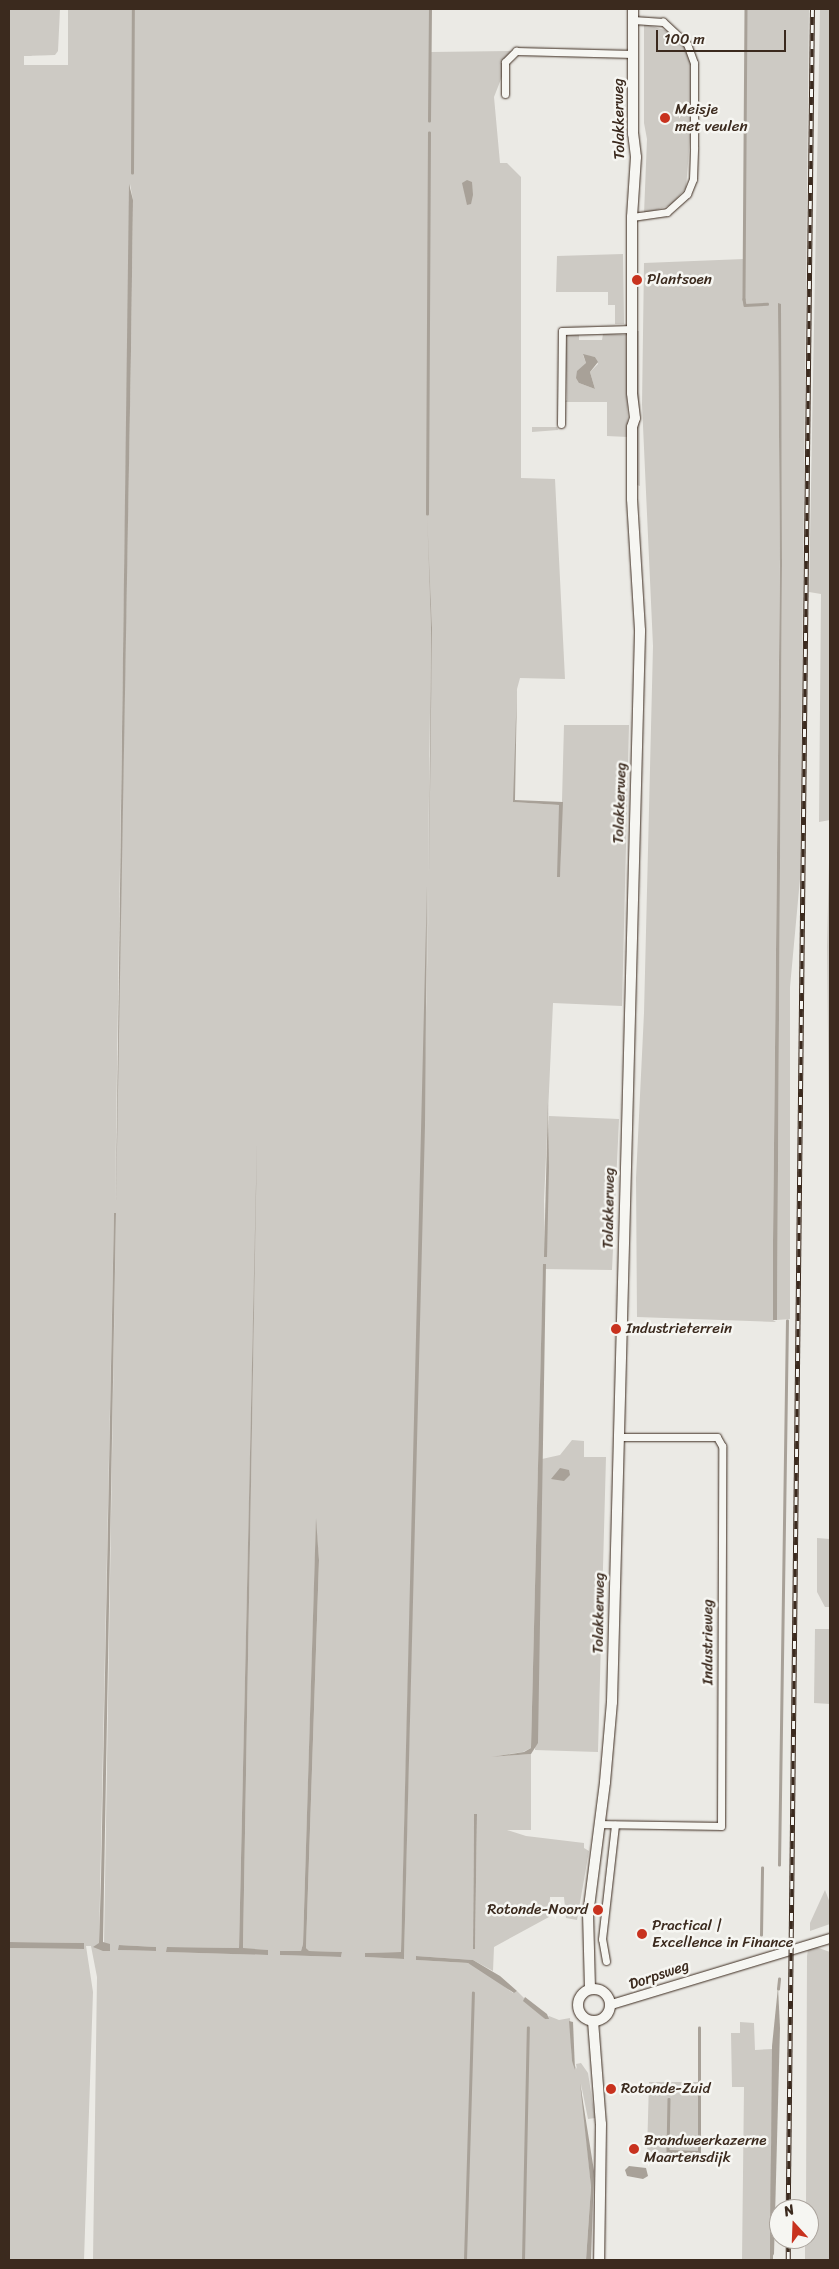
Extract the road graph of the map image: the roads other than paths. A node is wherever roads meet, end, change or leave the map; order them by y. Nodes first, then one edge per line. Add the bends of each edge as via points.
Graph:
1 (633, 9) edge
2 (633, 20) junction
3 (633, 54) junction
4 (505, 94) dead end
5 (632, 217) junction
6 (632, 329) junction
7 (561, 424) dead end
8 (618, 1437) junction
9 (600, 1824) junction
10 (615, 1825) junction
11 (830, 1938) edge
12 (606, 1961) dead end
13 (590, 1989) junction
14 (611, 2004) junction
15 (592, 2021) junction
16 (599, 2260) edge

1 - 2 main road, Tolakkerweg
2 - 3 main road, Tolakkerweg
2 - 5 street via 663,22 688,44 694,63 694,147 693,179 687,194 667,212
3 - 4 street via 516,51 505,62
3 - 5 main road, Tolakkerweg via 636,157
5 - 6 main road, Tolakkerweg
6 - 7 street via 562,331
6 - 8 main road, Tolakkerweg via 632,393 629,400 640,630
8 - 9 main road, Tolakkerweg via 612,1702
8 - 10 street, Industrieweg via 717,1437 722,1446 721,1826
9 - 10 street, Industrieweg
9 - 13 main road, Tolakkerweg via 587,1929
10 - 12 street via 602,1930
11 - 14 street, Dorpsweg
13 - 14 main road via 605,1992
13 - 15 main road via 580,1998 578,2008 586,2019
14 - 15 main road via 606,2016
15 - 16 main road via 601,2124

